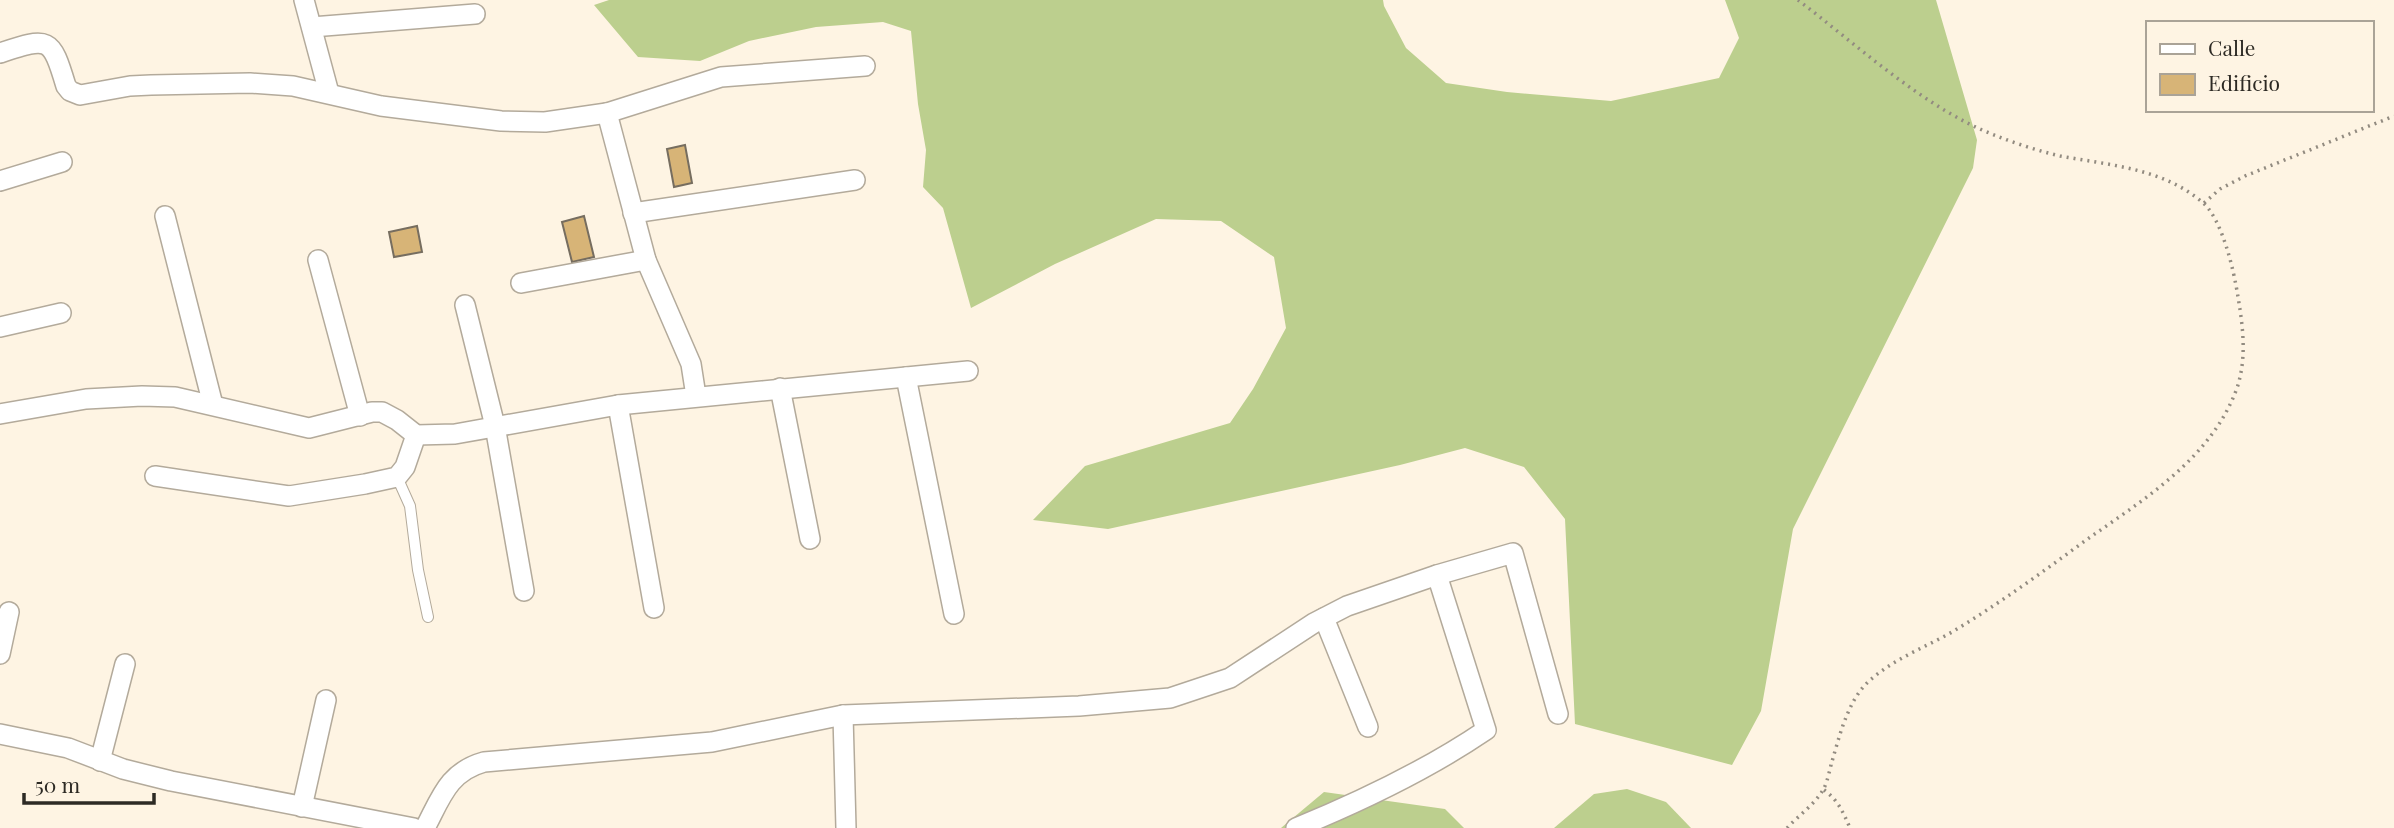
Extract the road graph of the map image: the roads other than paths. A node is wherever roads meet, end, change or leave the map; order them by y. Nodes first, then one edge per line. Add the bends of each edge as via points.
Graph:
1 (304, 0) edge
2 (475, 13) dead end
3 (312, 27) junction
4 (0, 53) edge
5 (865, 66) dead end
6 (329, 93) junction
7 (607, 113) junction
8 (62, 162) dead end
9 (855, 180) dead end
10 (0, 181) edge
11 (634, 214) junction
12 (165, 216) dead end
13 (318, 260) dead end
14 (646, 260) junction
15 (521, 283) dead end
16 (465, 305) dead end
17 (61, 313) dead end
18 (0, 327) edge
19 (968, 371) dead end
20 (906, 377) junction
21 (780, 388) junction
22 (696, 396) junction
23 (214, 405) junction
24 (618, 405) junction
25 (0, 414) edge
26 (360, 416) junction
27 (495, 426) junction
28 (416, 435) junction
29 (155, 476) dead end
30 (397, 477) junction
31 (810, 539) dead end
32 (1437, 575) junction
33 (524, 591) dead end
34 (654, 608) dead end
35 (9, 612) dead end
36 (954, 614) dead end
37 (428, 617) dead end
38 (1324, 618) junction
39 (0, 654) edge
40 (125, 664) dead end
41 (326, 699) dead end
42 (1559, 714) dead end
43 (844, 715) junction
44 (1368, 727) dead end
45 (0, 734) edge
46 (100, 761) junction
47 (302, 807) junction
48 (414, 828) edge
49 (425, 828) edge
50 (846, 828) edge
51 (1296, 828) edge

1 - 3 street
2 - 3 street
3 - 6 street
4 - 6 street via 32,42 47,44 55,52 69,91 80,95 130,86 250,83
5 - 7 street via 721,78
6 - 7 street via 381,106 501,121 545,122
7 - 11 street
8 - 10 street
9 - 11 street
11 - 14 street
12 - 23 street
13 - 26 street
14 - 15 street
14 - 22 street via 691,364
16 - 27 street
17 - 18 street
19 - 20 street
20 - 21 street
20 - 36 street
21 - 22 street
21 - 31 street
22 - 24 street
23 - 25 street via 142,396 86,399
23 - 26 street via 309,428
24 - 27 street
24 - 34 street
26 - 28 street via 382,412
27 - 28 street via 456,434
27 - 33 street
28 - 30 street
29 - 30 street via 289,496
30 - 37 lane via 410,506
32 - 38 street
32 - 42 street via 1513,553
32 - 51 street via 1486,730 1396,783
35 - 39 street
38 - 43 street via 1230,678 1170,698
38 - 44 street
40 - 46 street
41 - 47 street
43 - 49 street via 712,743 484,762 464,769 450,781
43 - 50 street
45 - 46 street via 68,748
46 - 47 street via 171,781
47 - 48 street

